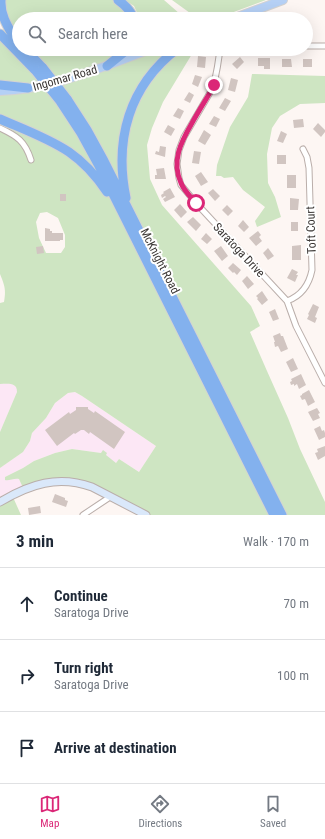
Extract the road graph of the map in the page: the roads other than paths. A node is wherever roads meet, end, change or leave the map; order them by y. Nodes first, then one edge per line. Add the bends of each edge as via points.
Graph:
1 (1, 0) edge
2 (118, 0) edge
3 (283, 0) edge
4 (130, 12) edge
5 (251, 12) edge
6 (0, 25) edge
7 (0, 34) edge
8 (12, 34) edge
9 (12, 36) edge
10 (12, 45) edge
11 (313, 46) edge
12 (325, 46) edge
13 (25, 56) edge
14 (30, 56) edge
15 (119, 56) edge
16 (133, 56) edge
17 (170, 56) edge
18 (219, 56) edge
19 (107, 66) junction
20 (39, 69) junction
21 (0, 85) edge
22 (28, 88) junction
23 (0, 91) edge
24 (0, 119) edge
25 (0, 128) edge
26 (303, 149) dead end
27 (31, 160) dead end
28 (126, 211) junction
29 (287, 301) junction
30 (325, 383) edge
31 (110, 497) junction
32 (0, 502) edge
33 (83, 515) edge
34 (146, 515) edge
35 (274, 515) edge
36 (282, 515) edge

1 - 8 highway via 2,16
2 - 4 highway
3 - 5 main road
6 - 9 highway
7 - 10 highway, McKnight Road
11 - 12 street
13 - 20 highway, McKnight Road
14 - 20 highway, McKnight Road
15 - 19 highway
16 - 19 main road, Ingomar Road
17 - 28 highway via 145,83 128,118 122,157
18 - 29 street, Saratoga Drive via 214,85 178,150 179,178 181,185 196,203
19 - 22 main road, Ingomar Road via 62,81
20 - 28 highway, McKnight Road, bridge via 80,120 96,145
21 - 22 highway
22 - 23 main road, Ingomar Road
24 - 28 highway via 48,140 73,155
25 - 27 street via 23,142
26 - 29 street, Toft Court via 309,168 312,270 302,292
28 - 35 highway, McKnight Road
28 - 36 highway, McKnight Road
29 - 30 street, Saratoga Drive via 296,326
31 - 32 street via 84,484 53,481 31,487
31 - 33 street
31 - 34 street

